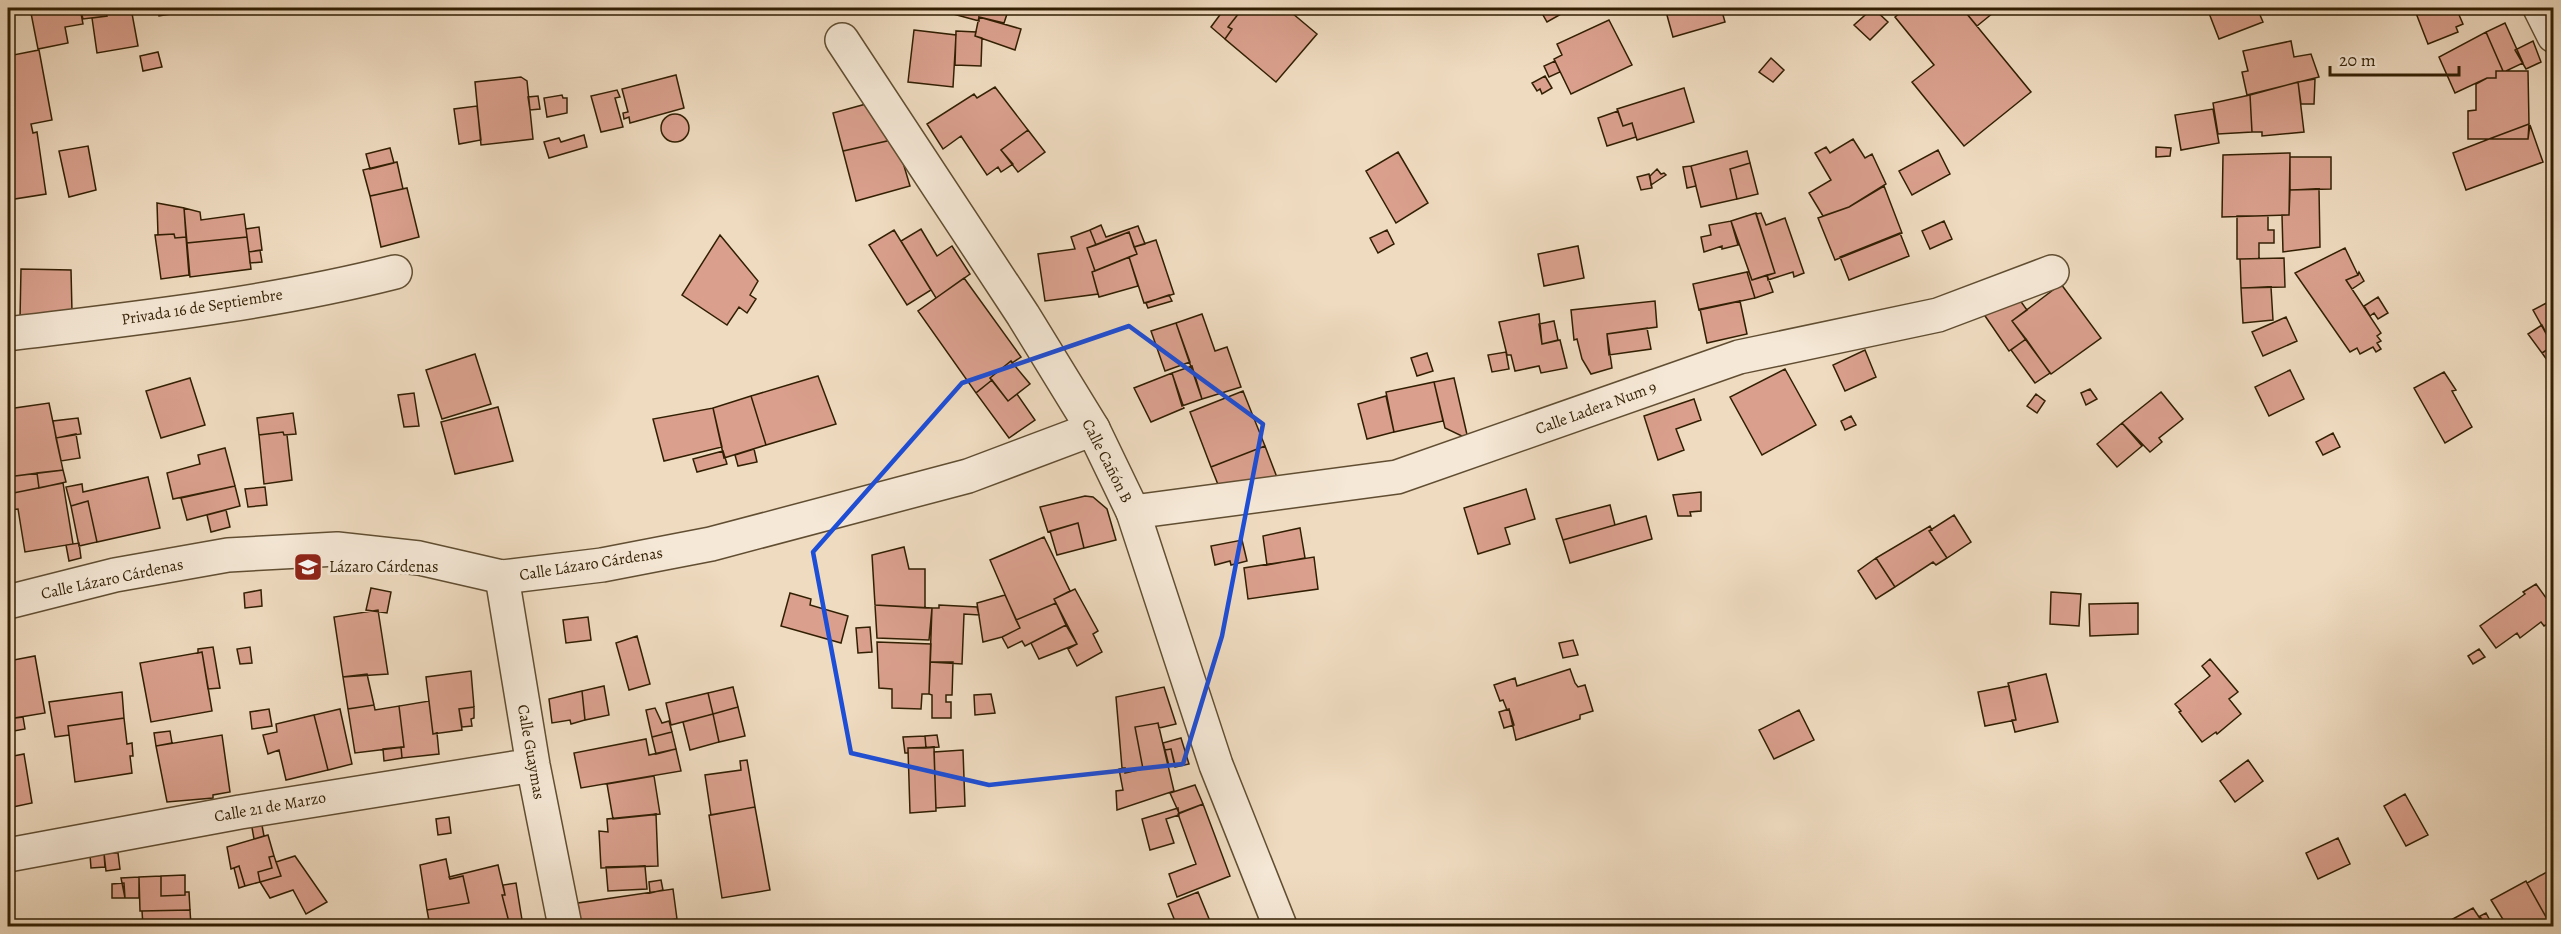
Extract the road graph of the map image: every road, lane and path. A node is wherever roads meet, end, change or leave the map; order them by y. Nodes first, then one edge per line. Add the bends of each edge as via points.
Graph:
1 (2540, 8) edge
2 (2553, 36) edge
3 (842, 40) dead end
4 (395, 272) dead end
5 (2052, 272) dead end
6 (8, 334) edge
7 (1093, 429) junction
8 (1133, 512) junction
9 (502, 577) junction
10 (8, 602) edge
11 (533, 765) junction
12 (8, 855) edge
13 (565, 927) edge
14 (1280, 927) edge

1 - 2 street
3 - 7 street, Calle Cañón B
4 - 6 street, Privada 16 de Septiembre via 339,286
5 - 8 street, Calle Ladera Num 9 via 1938,315 1739,357 1397,477
7 - 8 street, Calle Cañón B
7 - 9 street, Calle Lázaro Cárdenas via 968,476 711,544 602,565
8 - 14 street, Calle Cañón B via 1216,765
9 - 10 street, Calle Lázaro Cárdenas via 419,558 337,549 228,555 115,575
9 - 11 street, Calle Guaymas
11 - 12 street, Calle 21 de Marzo via 240,812
11 - 13 street, Calle Guaymas

